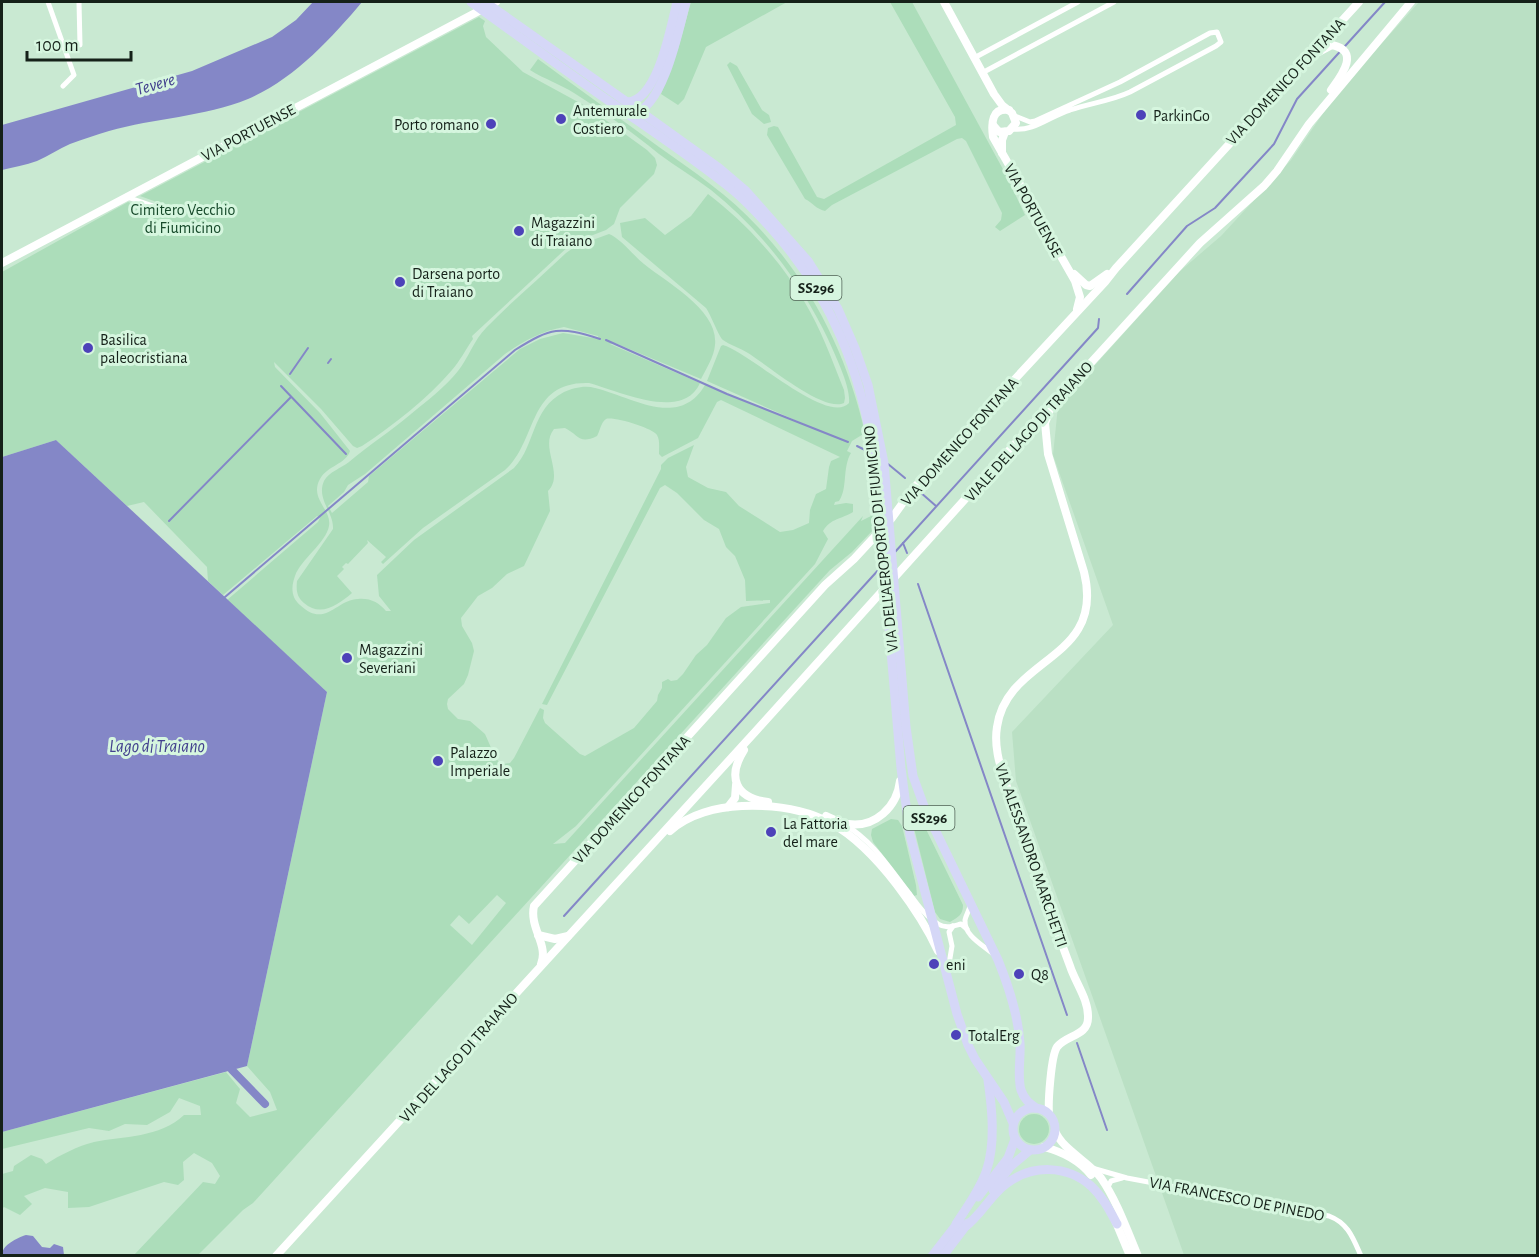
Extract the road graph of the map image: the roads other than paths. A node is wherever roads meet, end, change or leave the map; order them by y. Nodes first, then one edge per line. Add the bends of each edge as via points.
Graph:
1 (48, 2) edge
2 (79, 2) edge
3 (471, 2) edge
4 (486, 2) edge
5 (496, 2) edge
6 (677, 2) edge
7 (686, 2) edge
8 (944, 2) edge
9 (1078, 2) edge
10 (1114, 2) edge
11 (1359, 2) edge
12 (1411, 2) edge
13 (80, 45) dead end
14 (974, 58) junction
15 (982, 73) junction
16 (1292, 74) junction
17 (63, 86) dead end
18 (652, 90) junction
19 (994, 94) junction
20 (627, 102) junction
21 (617, 107) junction
22 (997, 111) junction
23 (641, 112) junction
24 (1012, 113) junction
25 (1309, 124) junction
26 (993, 125) junction
27 (1009, 131) junction
28 (1002, 153) junction
29 (127, 197) junction
30 (159, 208) dead end
31 (2, 263) edge
32 (1066, 267) junction
33 (1116, 268) junction
34 (1075, 314) junction
35 (1056, 401) junction
36 (901, 727) junction
37 (755, 732) junction
38 (901, 768) junction
39 (736, 785) junction
40 (728, 807) junction
41 (838, 821) junction
42 (651, 847) junction
43 (640, 858) joint
44 (969, 901) junction
45 (932, 917) junction
46 (952, 926) junction
47 (968, 929) junction
48 (538, 935) junction
49 (570, 935) junction
50 (998, 960) junction
51 (538, 970) junction
52 (950, 984) junction
53 (987, 1076) junction
54 (1036, 1108) junction
55 (1049, 1114) junction
56 (1013, 1123) junction
57 (1055, 1131) junction
58 (1015, 1139) junction
59 (1044, 1148) junction
60 (1030, 1150) junction
61 (1092, 1167) junction
62 (1127, 1178) junction
63 (1107, 1189) junction
64 (1117, 1224) junction
65 (961, 1226) junction
66 (276, 1256) edge
67 (932, 1256) edge
68 (943, 1256) edge
69 (1130, 1256) edge
70 (1138, 1256) edge
71 (1361, 1256) edge

1 - 17 street via 74,75
2 - 13 street
3 - 21 main road, VIA DELL'AEROPORTO DI FIUMICINO / SS296
4 - 20 main road, VIA DELL'AEROPORTO DI FIUMICINO / SS296
5 - 29 street, VIA PORTUENSE
6 - 18 main road
7 - 18 main road via 670,65
8 - 14 street
9 - 14 street
10 - 15 street
11 - 16 street, VIA DOMENICO FONTANA
12 - 25 street, VIALE DEL LAGO DI TRAIANO
14 - 15 street
15 - 19 street
16 - 25 street via 1318,51 1332,45 1346,54 1345,70
16 - 33 street, VIA DOMENICO FONTANA
18 - 20 main road
18 - 23 main road
19 - 22 street
19 - 24 street
20 - 23 main road, VIA DELL'AEROPORTO DI FIUMICINO / SS296
21 - 23 main road
21 - 36 main road, VIA DELL'AEROPORTO DI FIUMICINO / SS296 via 736,192 801,264 835,322 851,358 871,433
22 - 24 street
22 - 26 street
23 - 36 main road, VIA DELL'AEROPORTO DI FIUMICINO / SS296 via 719,168 774,220 808,261 838,309 855,348 868,385 884,463
24 - 27 street via 1016,123
24 - 27 street via 1022,120 1035,121 1120,82 1210,33 1220,36 1221,42 1216,46 1123,95 1069,110 1026,130
25 - 35 street, VIALE DEL LAGO DI TRAIANO via 1264,186 1200,243
26 - 27 street via 999,132
26 - 28 street, VIA PORTUENSE via 993,137
27 - 28 street, VIA PORTUENSE via 1002,140
28 - 32 street, VIA PORTUENSE
29 - 30 street
29 - 31 street, VIA PORTUENSE
32 - 33 street, VIA PORTUENSE via 1090,286
32 - 34 street, VIA PORTUENSE via 1080,297
33 - 34 street, VIA DOMENICO FONTANA
34 - 48 street, VIA DOMENICO FONTANA via 534,906 533,923
35 - 37 street, VIALE DEL LAGO DI TRAIANO
35 - 55 street, VIA ALESSANDRO MARCHETTI via 1045,420 1046,440 1084,572 1087,605 1070,641 1009,696 1000,713 996,741 1005,781 1088,1016 1084,1030 1062,1042 1054,1052
36 - 38 main road, VIA DELL'AEROPORTO DI FIUMICINO / SS296
36 - 44 main road, VIA DELL'AEROPORTO DI FIUMICINO / SS296 via 918,793
37 - 39 street via 737,765
37 - 42 street, VIALE DEL LAGO DI TRAIANO
38 - 41 street via 897,796 882,814 857,824
38 - 45 main road, VIA DELL'AEROPORTO DI FIUMICINO / SS296 via 910,835
39 - 40 street via 735,798
39 - 41 street via 759,800 797,806
40 - 42 street via 686,820
40 - 52 street via 796,810 827,822 858,841 916,910
41 - 45 street via 874,849 918,906
42 - 43 street, VIALE DEL LAGO DI TRAIANO
43 - 49 street, VIA DEL LAGO DI TRAIANO
44 - 47 street via 965,920
44 - 50 main road, VIA DELL'AEROPORTO DI FIUMICINO
45 - 46 street via 942,926
45 - 52 main road, VIA DELL'AEROPORTO DI FIUMICINO
46 - 47 street via 963,924
46 - 52 street
47 - 50 street
48 - 49 street via 555,939
48 - 51 street via 543,953
49 - 51 street, VIA DEL LAGO DI TRAIANO
50 - 54 main road, VIA DELL'AEROPORTO DI FIUMICINO via 1015,1011 1022,1094
51 - 66 street, VIA DEL LAGO DI TRAIANO
52 - 53 main road, VIA DELL'AEROPORTO DI FIUMICINO via 968,1044
53 - 56 main road, VIA DELL'AEROPORTO DI FIUMICINO
53 - 65 main road via 991,1102 990,1158
54 - 55 main road
54 - 56 main road via 1022,1112
55 - 57 main road
56 - 58 main road
57 - 59 main road
57 - 61 street via 1064,1144
58 - 60 main road
58 - 65 main road via 1008,1158
59 - 60 main road
59 - 64 street via 1059,1151 1089,1172 1105,1195
60 - 65 main road via 1010,1167
61 - 62 street, VIA FRANCESCO DE PINEDO
61 - 63 street
62 - 63 street, VIA FRANCESCO DE PINEDO via 1112,1180
62 - 71 street, VIA FRANCESCO DE PINEDO via 1329,1215 1347,1226
63 - 70 street
64 - 65 main road via 1092,1187 1072,1174 1045,1169 1028,1172 1005,1184 975,1220
64 - 69 street
65 - 67 main road
65 - 68 main road

